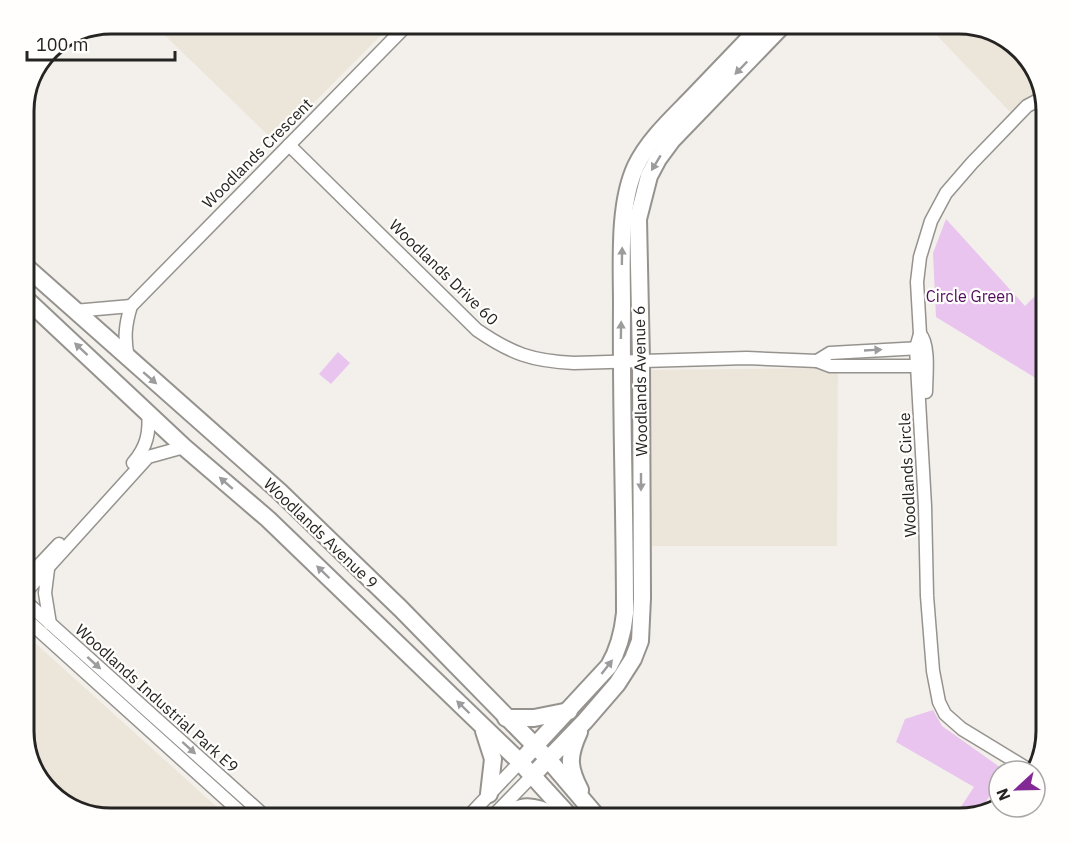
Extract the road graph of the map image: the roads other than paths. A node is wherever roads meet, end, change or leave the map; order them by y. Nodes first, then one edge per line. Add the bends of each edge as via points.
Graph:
1 (398, 34) edge
2 (753, 34) edge
3 (774, 34) edge
4 (1035, 102) edge
5 (289, 145) junction
6 (35, 275) edge
7 (130, 306) junction
8 (35, 307) edge
9 (74, 311) junction
10 (921, 348) junction
11 (128, 358) junction
12 (641, 360) junction
13 (622, 361) junction
14 (817, 361) junction
15 (921, 366) junction
16 (148, 411) junction
17 (184, 447) junction
18 (49, 568) junction
19 (35, 569) edge
20 (35, 583) edge
21 (35, 610) edge
22 (50, 624) junction
23 (35, 627) edge
24 (568, 711) junction
25 (506, 718) junction
26 (585, 721) junction
27 (483, 727) junction
28 (535, 747) junction
29 (548, 759) junction
30 (1011, 759) edge
31 (520, 762) junction
32 (532, 776) junction
33 (489, 794) junction
34 (236, 808) edge
35 (256, 808) edge
36 (476, 808) edge
37 (501, 808) edge
38 (520, 808) edge
39 (537, 808) edge
40 (562, 808) edge
41 (590, 808) edge
42 (592, 808) edge

1 - 5 street, Woodlands Crescent
13 -> 2 main road, Woodlands Avenue 6 via 622,234 636,166 650,144
3 -> 12 main road, Woodlands Avenue 6 via 672,140 649,176 638,219
4 - 10 street, Woodlands Circle via 972,163 946,193 931,221 918,274
5 - 7 street, Woodlands Crescent
5 - 13 street, Woodlands Drive 60 via 477,330 498,344 546,361
6 - 9 main road, Woodlands Avenue 9
7 - 9 street
7 - 11 street via 124,340
16 -> 8 main road, Woodlands Avenue 9
9 - 11 main road, Woodlands Avenue 9
14 -> 10 street via 830,353
10 - 15 street, Woodlands Circle
11 -> 25 main road, Woodlands Avenue 9 via 280,492
12 - 13 street, Woodlands Drive 60
12 - 14 street, Woodlands Drive 60
12 -> 26 main road, Woodlands Avenue 6 via 640,641 617,684
24 -> 13 main road, Woodlands Avenue 6 via 609,666 623,635
14 - 15 street via 830,366
15 - 30 street, Woodlands Circle via 929,601 939,702 945,714 962,729
16 - 17 main road, Woodlands Avenue 9
16 - 19 street via 148,435 141,454
17 - 18 street via 148,457
27 -> 17 main road, Woodlands Avenue 9 via 268,519
18 - 20 street
18 - 22 street via 45,593
21 - 22 street, Woodlands Industrial Park E9
22 -> 35 street, Woodlands Industrial Park E9
23 - 34 street, Woodlands Industrial Park E9
24 - 25 main road via 538,718
24 - 28 main road, Woodlands Avenue 6
25 - 28 main road, Woodlands Avenue 9
26 - 29 main road, Woodlands Avenue 6
26 - 42 main road via 571,752 570,765
27 - 31 main road, Woodlands Avenue 9
27 - 33 main road via 493,759
28 - 29 main road, Woodlands Avenue 9
28 - 31 main road, Woodlands Avenue 6
29 - 32 main road, Woodlands Avenue 6
29 - 41 main road, Woodlands Avenue 9
31 - 32 main road, Woodlands Avenue 9
31 - 33 street
32 - 37 street
32 - 40 main road, Woodlands Avenue 9
33 - 36 street
38 - 39 main road

